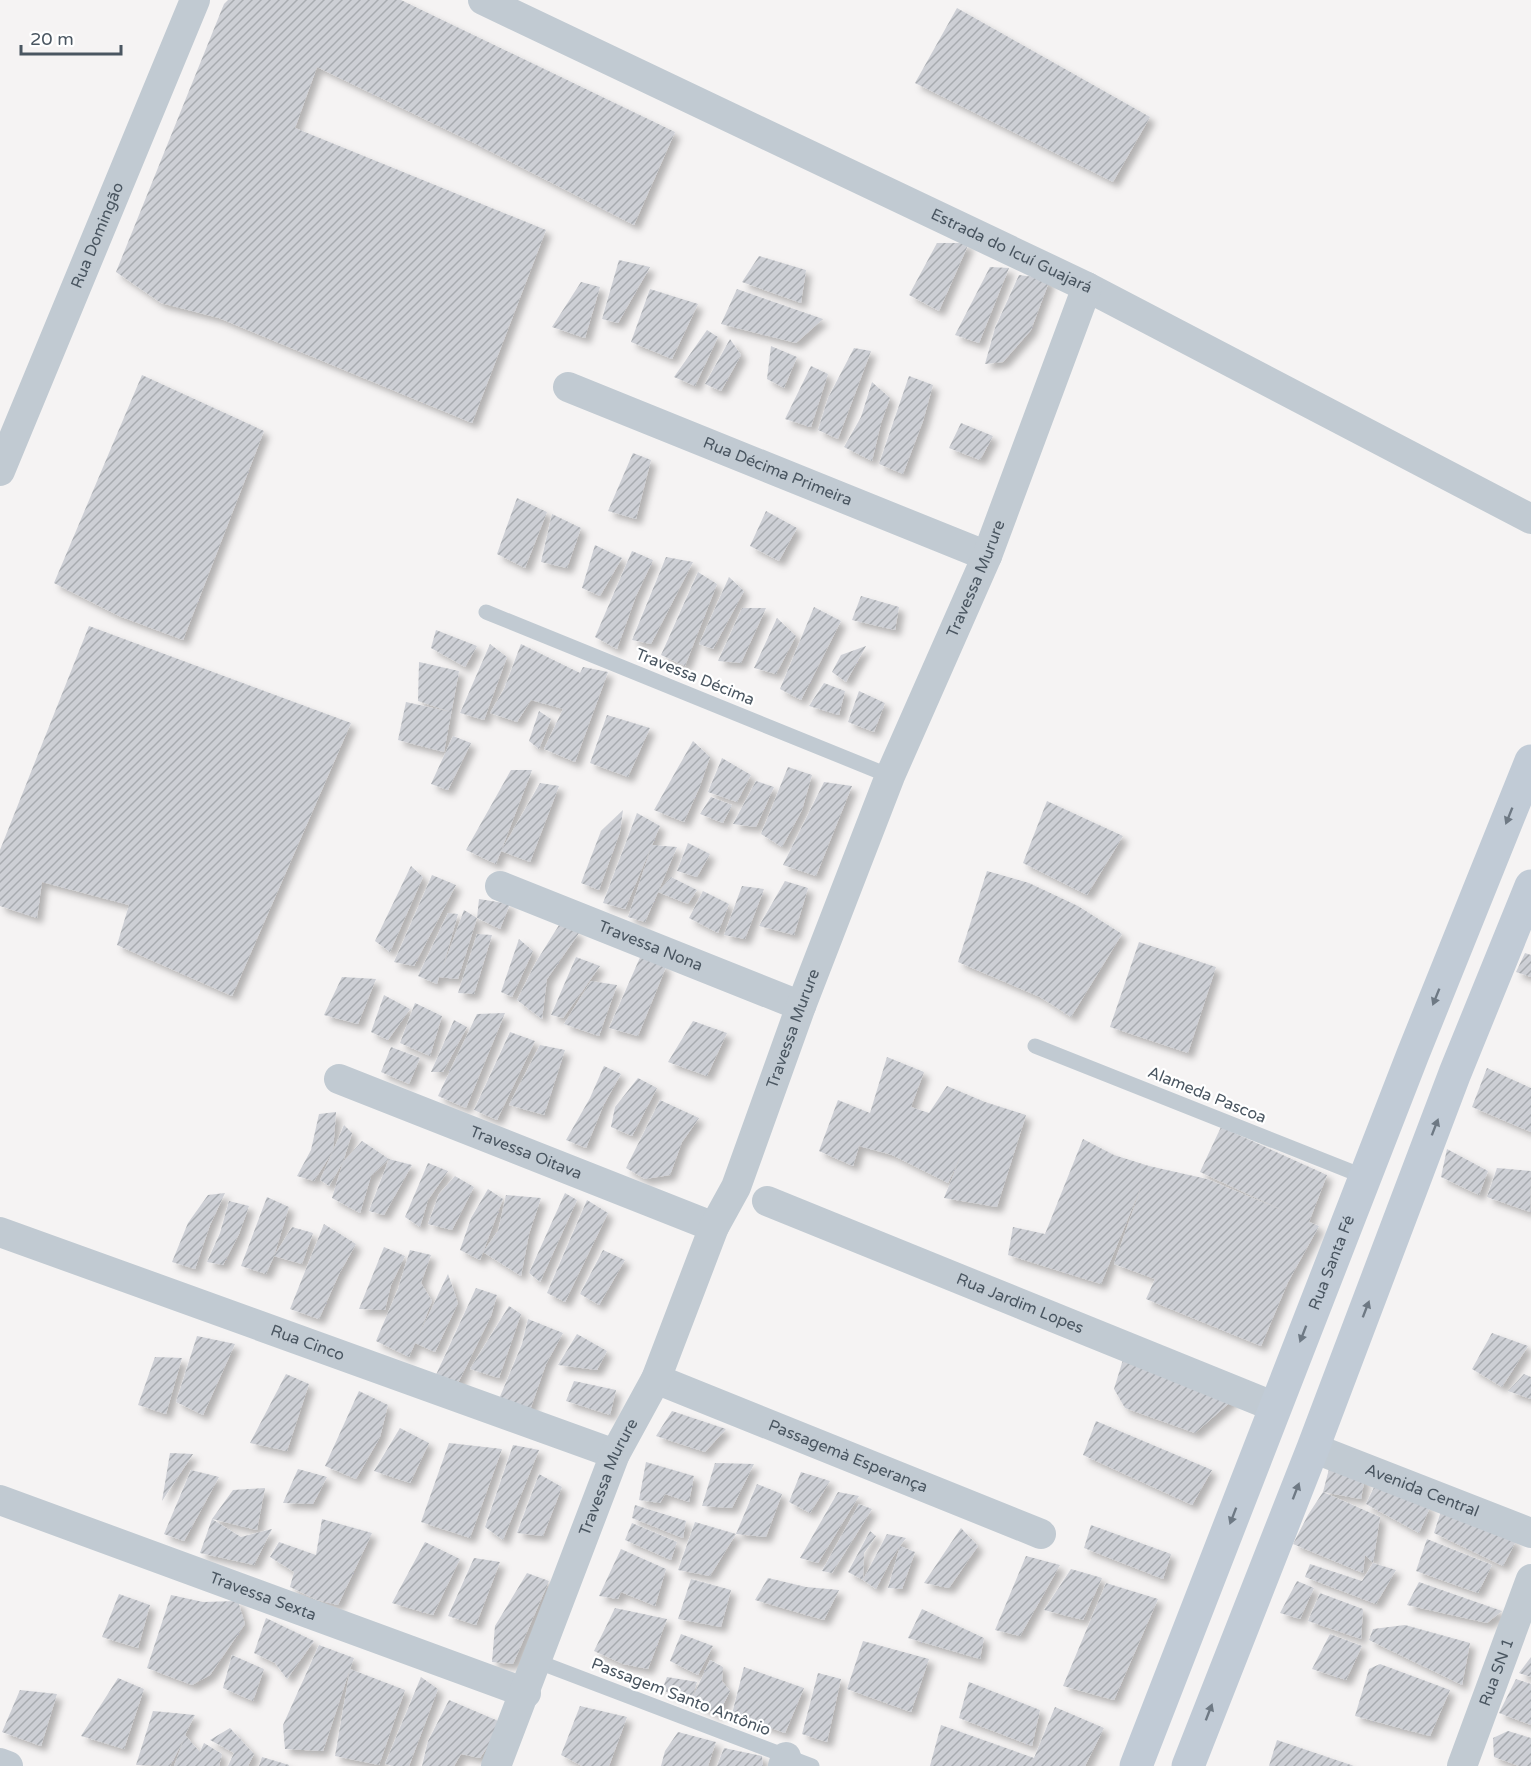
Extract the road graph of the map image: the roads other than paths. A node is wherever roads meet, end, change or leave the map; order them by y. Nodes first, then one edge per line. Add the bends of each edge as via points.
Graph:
1 (195, 0) edge
2 (483, 0) edge
3 (1087, 287) junction
4 (568, 387) dead end
5 (0, 471) edge
6 (1531, 519) edge
7 (987, 556) junction
8 (486, 612) dead end
9 (1531, 761) edge
10 (890, 776) junction
11 (500, 886) dead end
12 (1531, 886) edge
13 (801, 1006) junction
14 (1035, 1046) dead end
15 (1413, 1054) junction
16 (1455, 1073) junction
17 (339, 1079) dead end
18 (1365, 1177) junction
19 (767, 1201) dead end
20 (714, 1227) junction
21 (0, 1232) edge
22 (656, 1379) junction
23 (1275, 1407) junction
24 (1313, 1448) junction
25 (615, 1454) junction
26 (0, 1500) edge
27 (1531, 1533) edge
28 (1041, 1534) dead end
29 (1531, 1579) edge
30 (536, 1661) junction
31 (526, 1693) junction
32 (0, 1763) edge
33 (794, 1763) edge
34 (8, 1766) edge
35 (496, 1766) edge
36 (1136, 1766) edge
37 (1188, 1766) edge
38 (1462, 1766) edge

1 - 5 street, Rua Domingão
2 - 3 street, Estrada do Icuí Guajará
3 - 6 street, Estrada do Icuí Guajará
3 - 7 street, Travessa Murure
4 - 7 street, Rua Décima Primeira
7 - 10 street, Travessa Murure
8 - 10 lane, Travessa Décima
9 -> 15 street, Rua Santa Fé
10 - 13 street, Travessa Murure
11 - 13 street, Travessa Nona
12 - 16 street
13 - 20 street, Travessa Murure via 736,1187
14 - 18 lane, Alameda Pascoa
15 - 16 street
15 - 18 street, Rua Santa Fé
24 -> 16 street
17 - 20 street, Travessa Oitava
18 -> 23 street, Rua Santa Fé
19 - 23 street, Rua Jardim Lopes
20 - 22 street, Travessa Murure
21 - 25 street, Rua Cinco
22 - 25 street, Travessa Murure
22 - 28 street, Passagemà Esperança
23 -> 36 street, Rua Santa Fé
24 - 27 street, Avenida Central
37 -> 24 street
25 - 30 street, Travessa Murure
26 - 31 street, Travessa Sexta
29 - 38 street, Rua SN 1
30 - 31 street, Travessa Murure
30 - 33 lane, Passagem Santo Antônio
31 - 35 street, Travessa Murure
32 - 34 street

